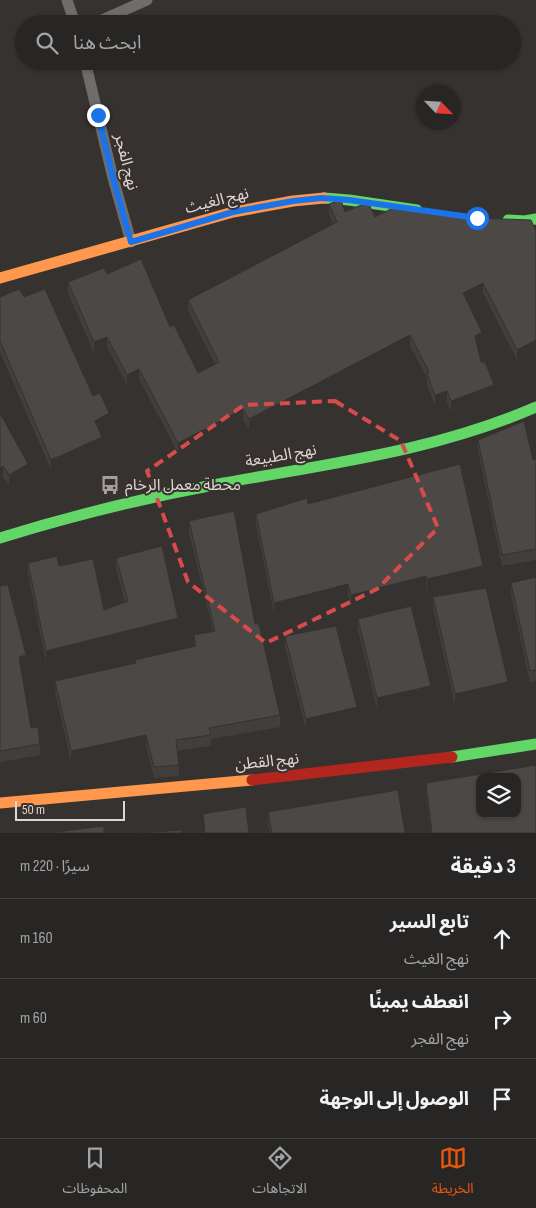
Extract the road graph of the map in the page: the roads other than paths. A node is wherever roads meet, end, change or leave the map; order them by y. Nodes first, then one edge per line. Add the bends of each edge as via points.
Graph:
1 (67, 0) edge
2 (147, 0) edge
3 (72, 15) edge
4 (114, 15) edge
5 (87, 70) edge
6 (425, 211) edge
7 (496, 219) edge
8 (536, 219) edge
9 (131, 242) junction
10 (0, 278) edge
11 (536, 407) edge
12 (0, 538) edge
13 (536, 744) edge
14 (0, 803) edge

1 - 3 street
2 - 4 street
5 - 9 street, نهج الفجر
6 - 9 street, نهج الغيث via 349,200 293,201 233,212
7 - 8 street
9 - 10 street, نهج الغيث
11 - 12 street, نهج الطبيعة via 425,445 209,486 92,512
13 - 14 street, نهج القطن via 400,764

